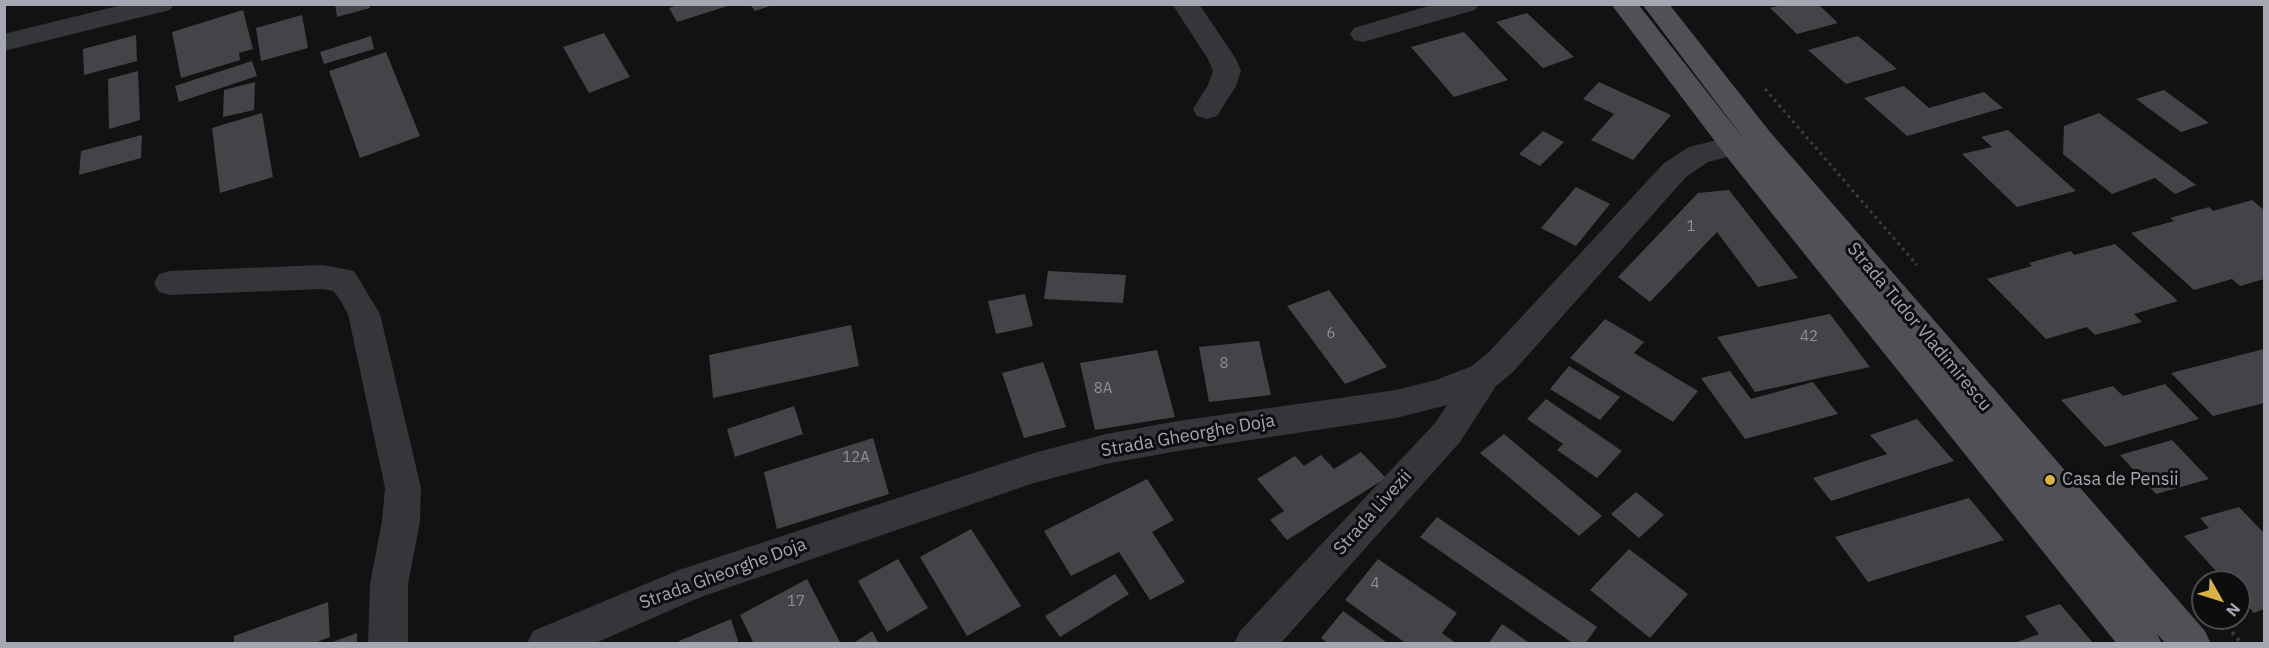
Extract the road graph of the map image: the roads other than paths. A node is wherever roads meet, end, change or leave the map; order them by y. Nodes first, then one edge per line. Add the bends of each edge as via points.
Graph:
1 (161, 4) edge
2 (1185, 4) edge
3 (1466, 4) edge
4 (1624, 4) edge
5 (1655, 4) edge
6 (1363, 34) dead end
7 (4, 43) edge
8 (1207, 109) dead end
9 (1746, 141) junction
10 (170, 283) dead end
11 (1484, 376) junction
12 (388, 644) edge
13 (547, 644) edge
14 (1254, 644) edge
15 (2142, 644) edge
16 (2191, 644) edge

1 - 7 street
2 - 8 street via 1227,71
3 - 6 street
4 - 9 main road, Strada Tudor Vladimirescu
5 - 9 main road, Strada Tudor Vladimirescu
9 - 11 street, Strada Gheorghe Doja via 1699,154 1675,170 1509,354
9 - 15 main road, Strada Tudor Vladimirescu
9 - 16 main road, Strada Tudor Vladimirescu
10 - 12 street via 323,277 343,280 351,290 364,314 403,488 389,584
11 - 13 street, Strada Gheorghe Doja via 1396,404 1178,436 1034,468 693,582
11 - 14 street, Strada Livezii via 1448,432

